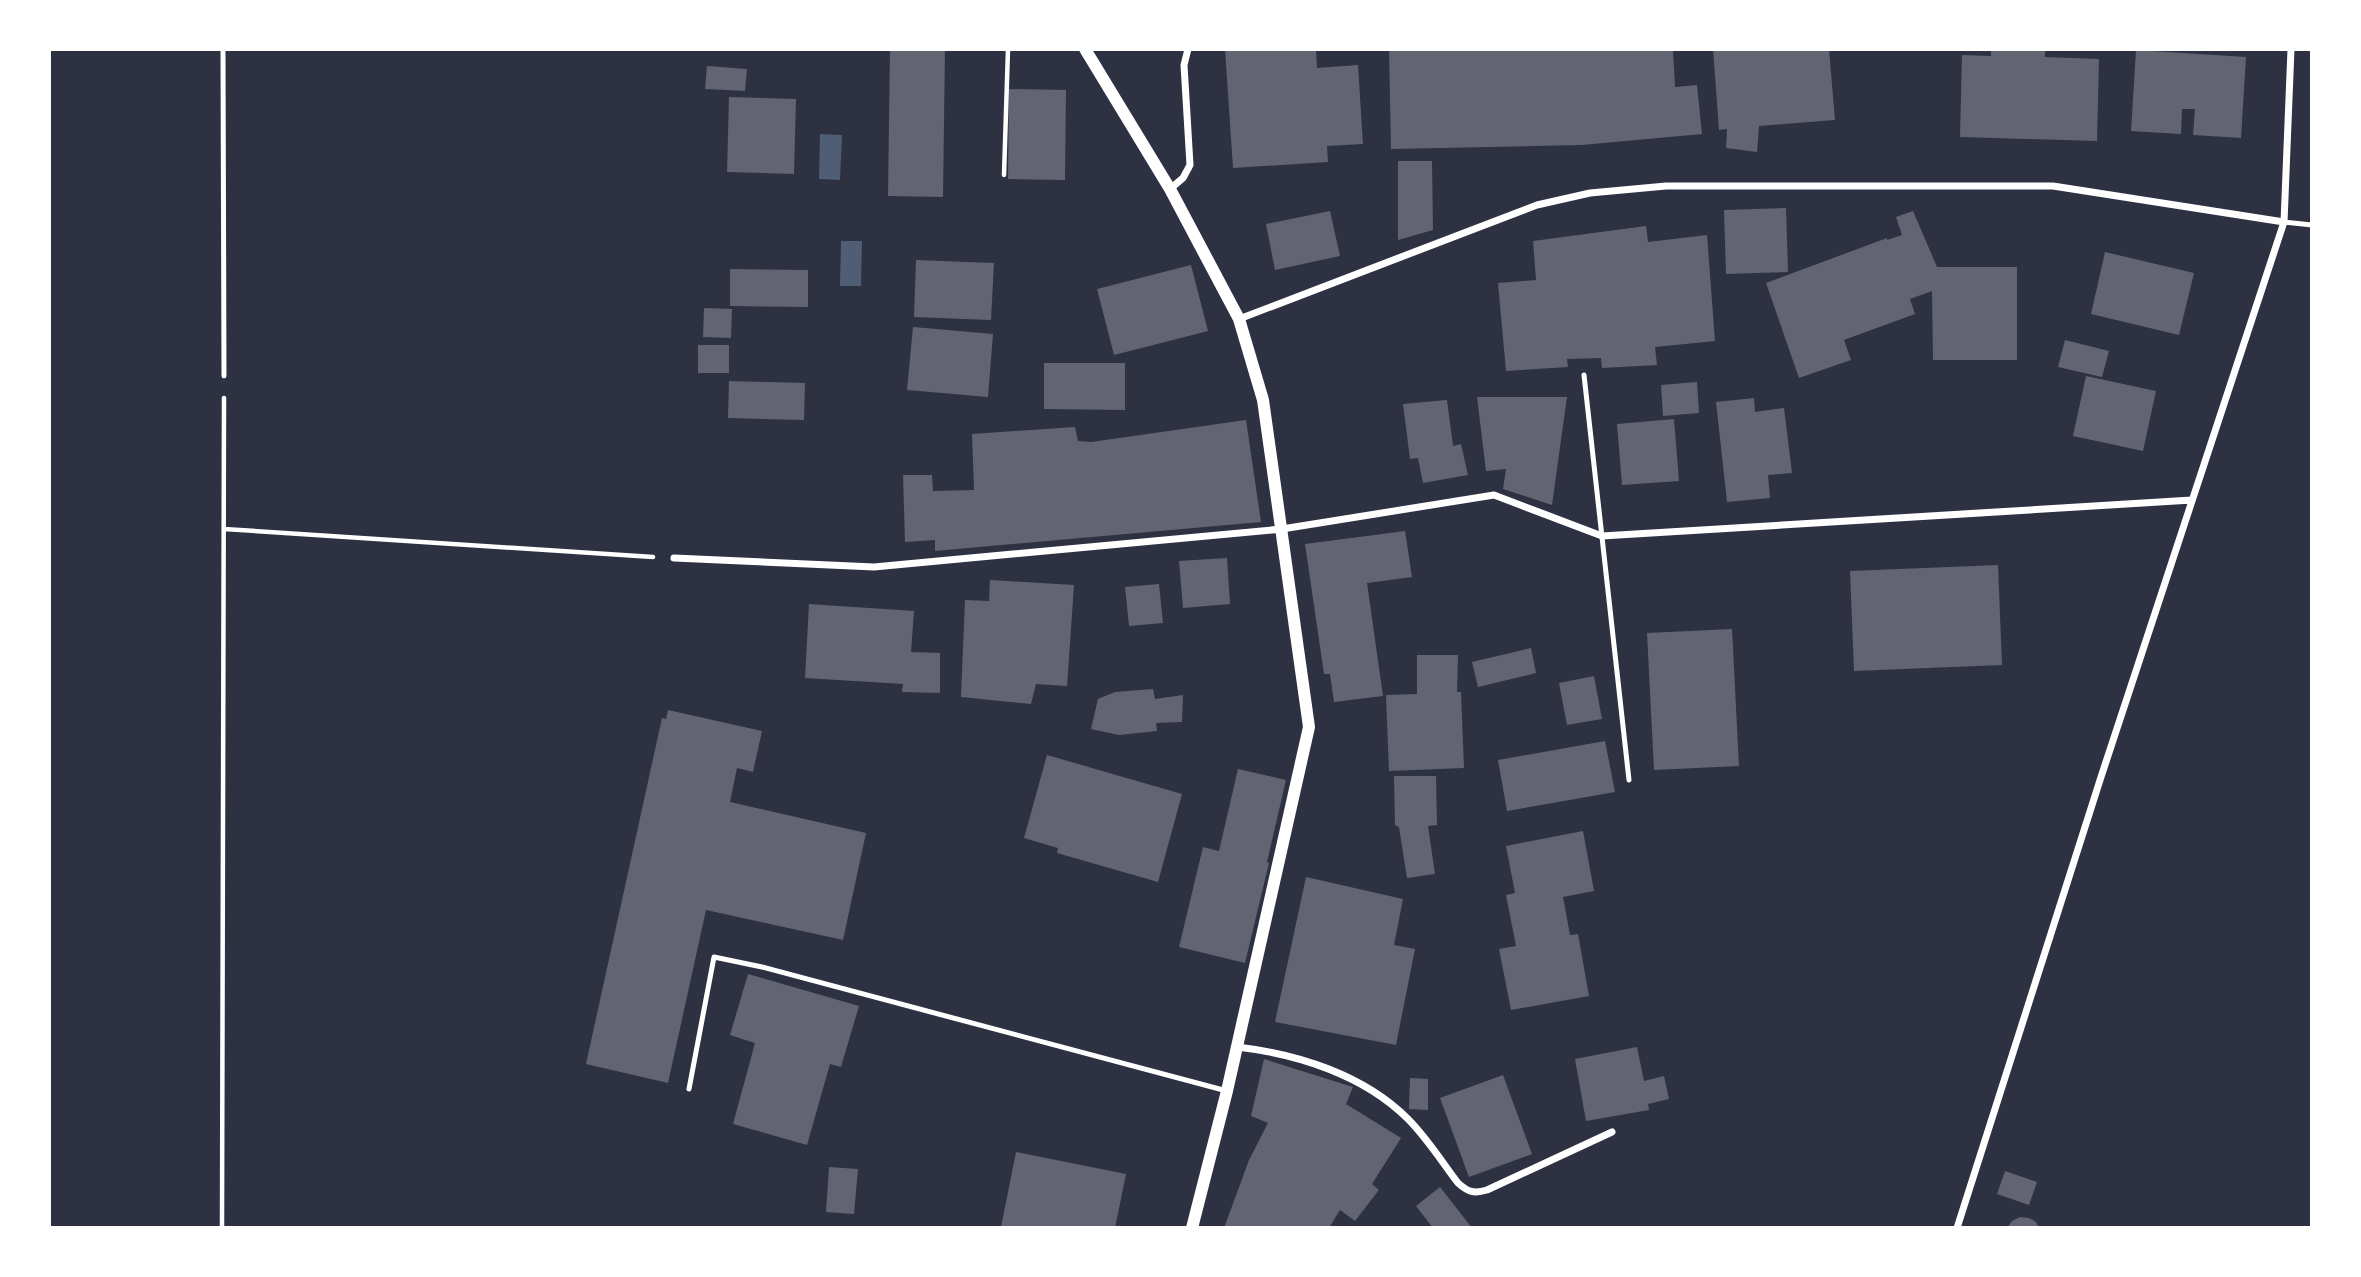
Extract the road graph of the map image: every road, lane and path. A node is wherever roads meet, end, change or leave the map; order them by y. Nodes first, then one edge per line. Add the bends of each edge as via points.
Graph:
1 (223, 49) edge
2 (1008, 49) edge
3 (1084, 49) edge
4 (1188, 49) edge
5 (2291, 49) edge
6 (1004, 175) dead end
7 (1170, 188) junction
8 (2284, 222) junction
9 (2312, 225) edge
10 (1239, 318) junction
11 (1584, 374) dead end
12 (224, 376) joint
13 (2192, 500) junction
14 (224, 529) junction
15 (1282, 529) junction
16 (1602, 536) junction
17 (674, 558) joint
18 (1629, 780) dead end
19 (1237, 1047) junction
20 (688, 1089) dead end
21 (1227, 1091) junction
22 (1612, 1132) dead end
23 (222, 1228) edge
24 (1192, 1228) edge
25 (1957, 1228) edge

1 - 12 lane
2 - 6 path
3 - 7 street
4 - 7 street via 1184,65 1189,165 1183,178
5 - 8 street
7 - 10 street
8 - 9 lane
8 - 10 street via 2053,186 1628,189 1537,205
8 - 13 street
10 - 15 street via 1263,400
11 - 16 lane
12 - 14 path
13 - 16 street
13 - 25 street
14 - 17 path
14 - 23 path
15 - 16 street via 1494,495
15 - 17 street via 874,567
15 - 19 street via 1309,727
16 - 18 lane
19 - 21 street
19 - 22 street via 1271,1051 1373,1089 1409,1120 1458,1183 1475,1193
20 - 21 lane via 715,957
21 - 24 street

